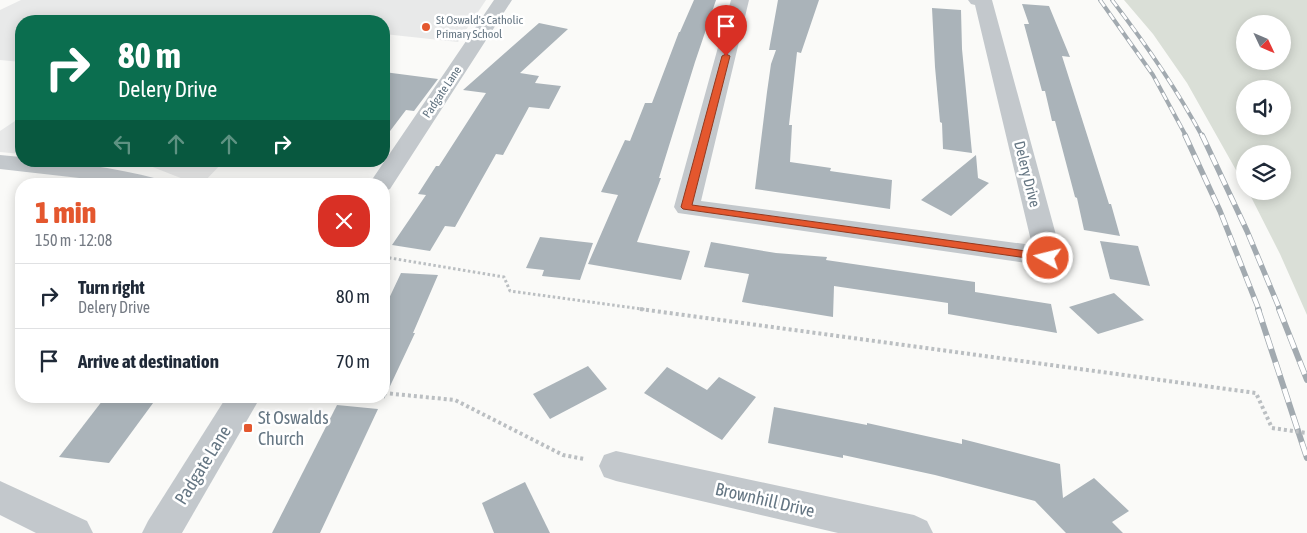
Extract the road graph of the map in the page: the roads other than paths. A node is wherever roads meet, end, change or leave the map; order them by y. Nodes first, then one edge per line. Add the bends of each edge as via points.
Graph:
1 (503, 0) edge
2 (740, 0) edge
3 (977, 0) edge
4 (0, 162) edge
5 (15, 164) edge
6 (44, 167) edge
7 (118, 178) edge
8 (385, 178) edge
9 (241, 403) edge
10 (616, 466) road end
11 (0, 497) edge
12 (74, 533) edge
13 (161, 533) edge
14 (914, 533) edge

1 - 8 street, Padgate Lane
2 - 3 street, Delery Drive via 686,207 1048,258 983,0
4 - 5 street
6 - 7 street
9 - 13 street, Padgate Lane
10 - 14 street, Brownhill Drive
11 - 12 street

